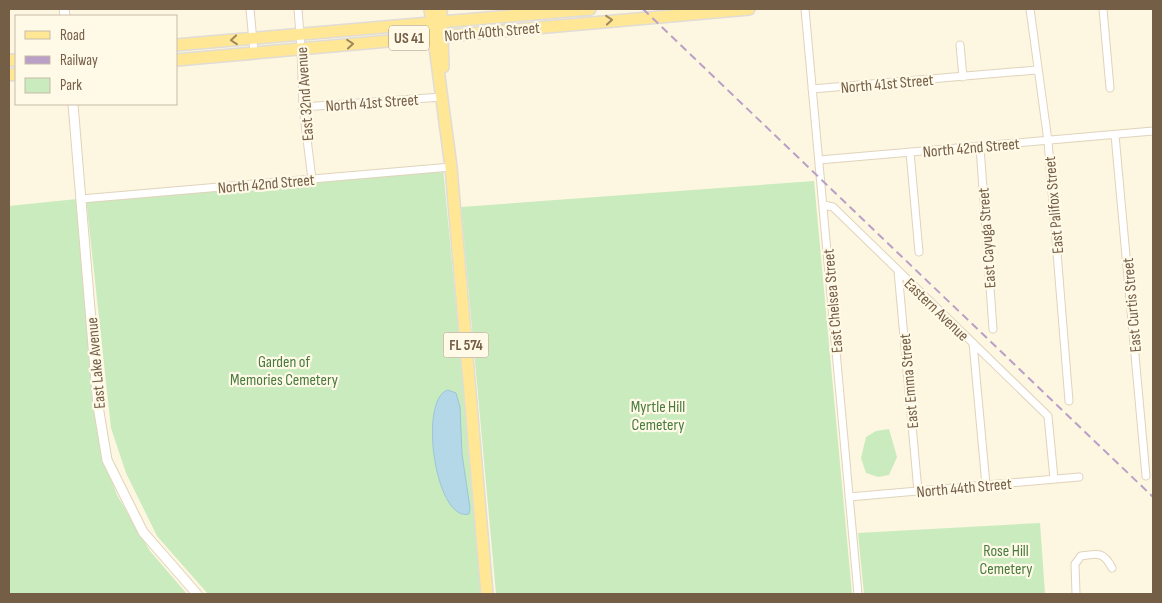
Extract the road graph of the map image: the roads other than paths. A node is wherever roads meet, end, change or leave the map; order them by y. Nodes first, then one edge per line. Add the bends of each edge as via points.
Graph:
1 (250, 9) edge
2 (298, 9) edge
3 (430, 9) edge
4 (441, 9) edge
5 (590, 9) edge
6 (748, 9) edge
7 (805, 9) edge
8 (1030, 9) edge
9 (1103, 9) edge
10 (560, 11) junction
11 (690, 11) edge
12 (436, 22) junction
13 (561, 25) junction
14 (300, 34) junction
15 (438, 36) junction
16 (253, 38) junction
17 (178, 45) edge
18 (960, 45) dead end
19 (301, 48) junction
20 (254, 52) junction
21 (178, 60) edge
22 (1038, 70) junction
23 (963, 77) junction
24 (1110, 88) dead end
25 (812, 89) junction
26 (442, 97) junction
27 (72, 105) edge
28 (302, 107) junction
29 (1153, 130) edge
30 (1115, 135) junction
31 (1048, 141) junction
32 (980, 147) junction
33 (910, 152) junction
34 (819, 160) junction
35 (451, 167) junction
36 (312, 179) junction
37 (81, 199) junction
38 (823, 205) junction
39 (919, 252) dead end
40 (898, 271) junction
41 (992, 330) dead end
42 (973, 343) junction
43 (1068, 401) dead end
44 (1146, 476) dead end
45 (1079, 477) dead end
46 (1054, 479) junction
47 (986, 485) junction
48 (918, 491) junction
49 (849, 498) junction
50 (1112, 568) dead end
51 (197, 594) edge
52 (488, 594) edge
53 (858, 594) edge
54 (1076, 594) edge

1 - 16 street
2 - 14 street, East 32nd Avenue
3 - 12 main road, FL 574
4 - 12 main road, FL 574
5 - 10 main road, North 40th Street / US 41
6 - 11 main road, North 40th Street / US 41
7 - 25 street, East Chelsea Street
8 - 22 street, East Palifox Street
9 - 24 street
10 - 12 main road, North 40th Street / US 41
10 - 13 street
13 -> 11 main road, North 40th Street / US 41
12 - 14 main road, North 40th Street / US 41
12 - 15 main road, FL 574
13 - 15 main road, North 40th Street / US 41
14 - 16 main road, North 40th Street / US 41
14 - 19 street, East 32nd Avenue
19 -> 15 main road, North 40th Street / US 41
15 - 26 main road, FL 574
16 -> 17 main road, North 40th Street / US 41
16 - 20 street
18 - 23 street
19 - 20 main road, North 40th Street / US 41
19 - 28 street, East 32nd Avenue
20 - 21 main road, North 40th Street / US 41
22 - 23 street, North 41st Street
22 - 31 street, East Palifox Street
23 - 25 street, North 41st Street
25 - 34 street, East Chelsea Street
26 - 28 street, North 41st Street
26 - 35 main road, FL 574
27 - 37 street, East Lake Avenue
28 - 36 street, East 32nd Avenue
29 - 30 street, North 42nd Street
30 - 31 street, North 42nd Street
30 - 44 street, East Curtis Street
31 - 32 street, North 42nd Street
31 - 43 street, East Palifox Street
32 - 33 street, North 42nd Street
32 - 41 street, East Cayuga Street
33 - 34 street, North 42nd Street
33 - 39 street
34 - 38 street, East Chelsea Street
35 - 36 street, North 42nd Street
35 - 52 main road, FL 574
36 - 37 street, North 42nd Street
37 - 51 street, East Lake Avenue via 98,406 107,460 142,532
38 - 40 street, Eastern Avenue via 833,208
38 - 49 street, East Chelsea Street
40 - 42 street, Eastern Avenue
40 - 48 street, East Emma Street
42 - 46 street, Eastern Avenue via 1048,416
42 - 47 street
45 - 46 street, North 44th Street
46 - 47 street, North 44th Street
47 - 48 street, North 44th Street
48 - 49 street, North 44th Street
49 - 53 street, East Chelsea Street
50 - 54 street via 1107,558 1100,554 1081,556 1075,564

